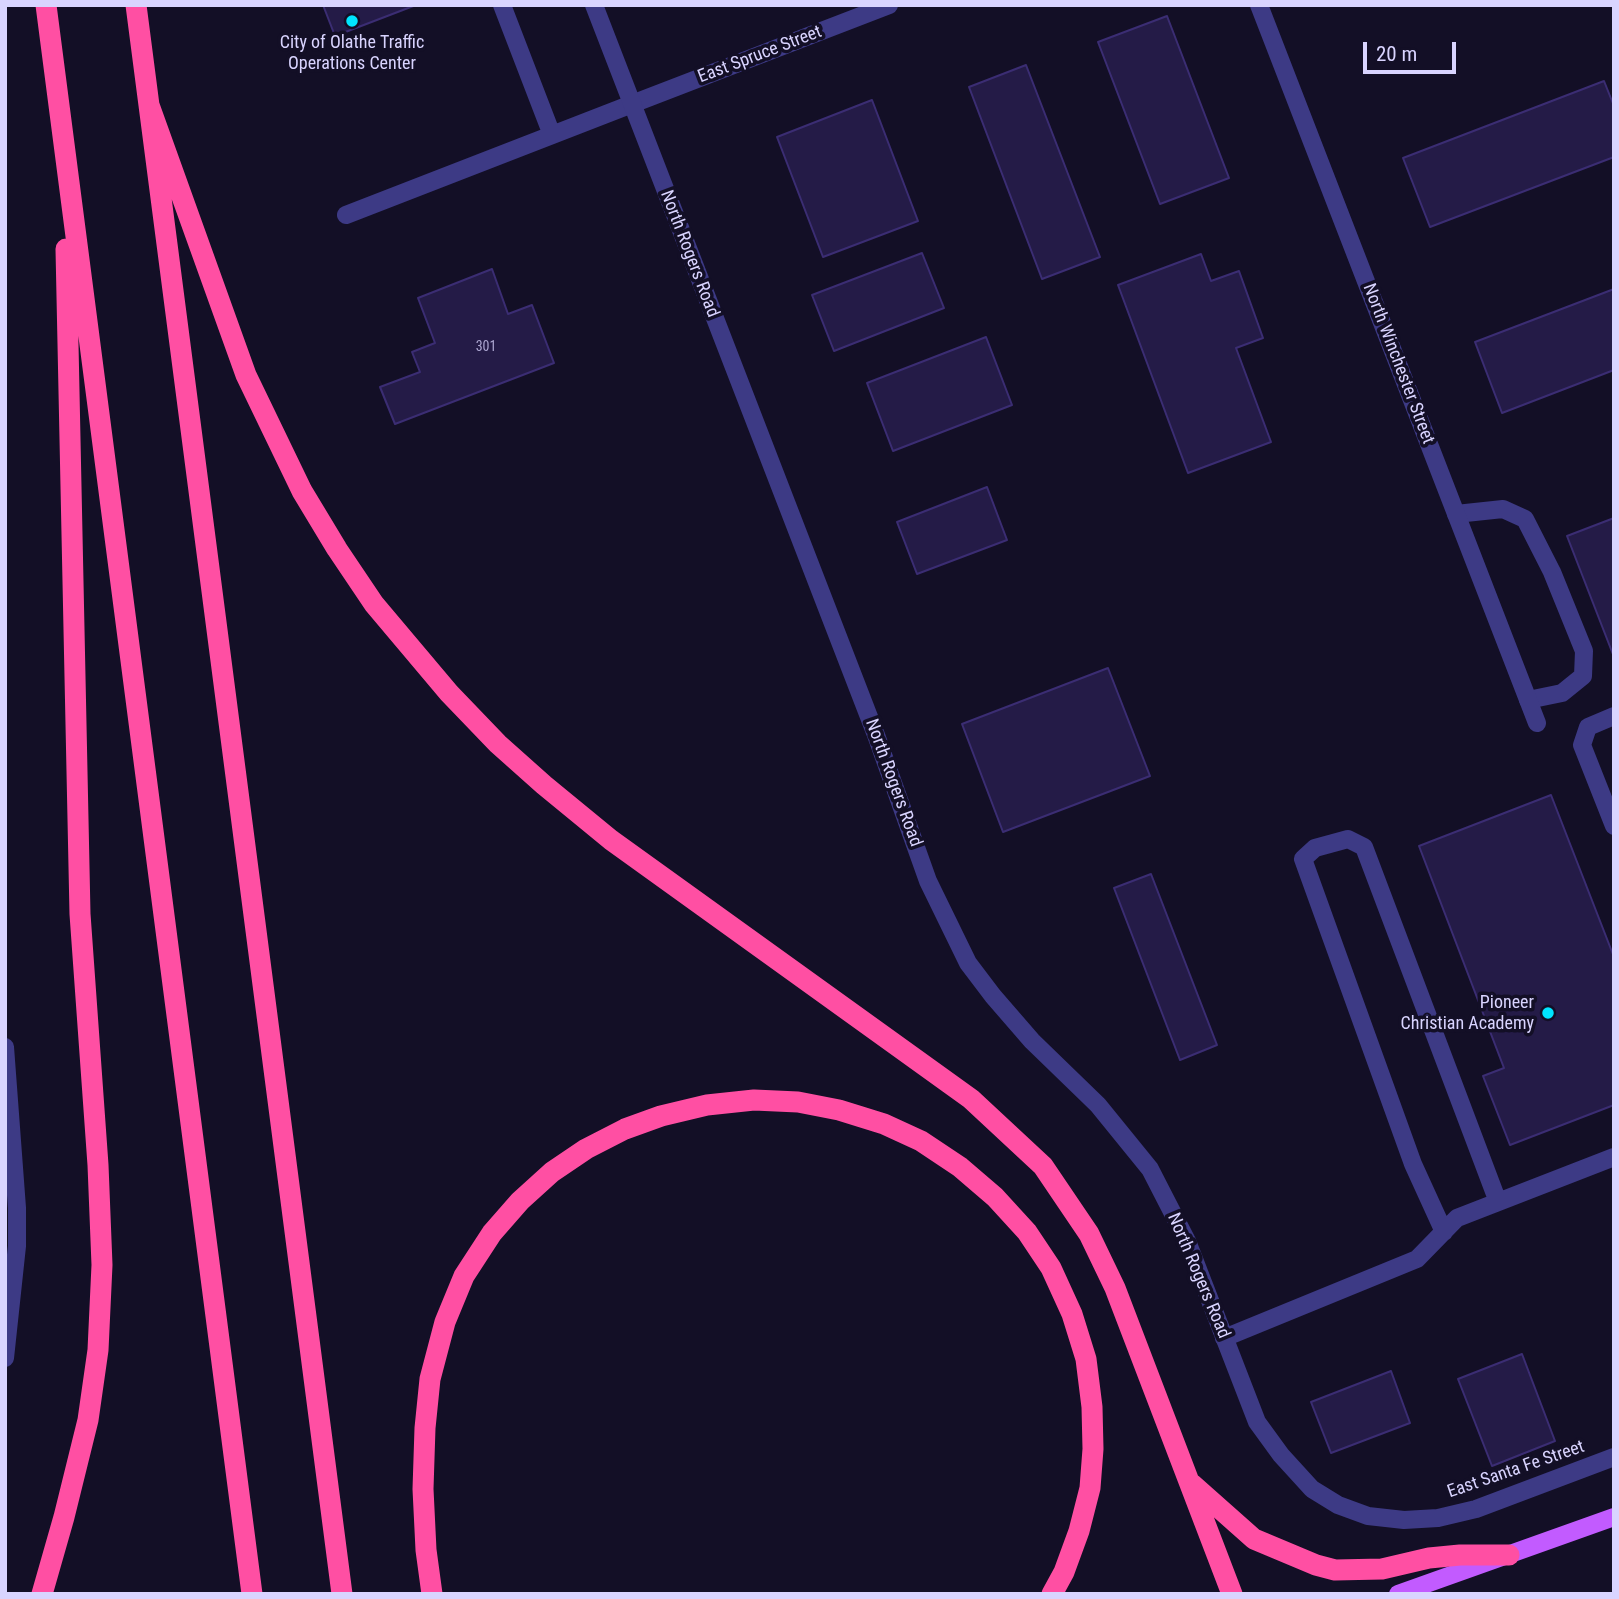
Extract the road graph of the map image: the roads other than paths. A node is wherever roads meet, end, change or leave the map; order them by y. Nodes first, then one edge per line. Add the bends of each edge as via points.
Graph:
1 (46, 5) edge
2 (136, 5) edge
3 (502, 5) edge
4 (594, 5) edge
5 (889, 5) edge
6 (1259, 5) edge
7 (632, 104) junction
8 (149, 105) junction
9 (552, 135) junction
10 (64, 139) junction
11 (346, 215) dead end
12 (1456, 514) junction
13 (1528, 700) junction
14 (1614, 716) edge
15 (1537, 723) dead end
16 (1614, 825) edge
17 (5, 1047) edge
18 (1614, 1157) edge
19 (1498, 1202) junction
20 (1444, 1232) junction
21 (8, 1301) edge
22 (1224, 1338) junction
23 (5, 1357) edge
24 (1614, 1457) edge
25 (1191, 1482) junction
26 (1312, 1489) joint
27 (1614, 1517) edge
28 (1509, 1555) junction
29 (42, 1594) edge
30 (252, 1594) edge
31 (342, 1594) edge
32 (432, 1594) edge
33 (1052, 1594) edge
34 (1231, 1594) edge
35 (1398, 1594) edge

1 - 10 highway
2 - 8 highway
3 - 9 street
4 - 7 street, North Rogers Road
5 - 7 street, East Spruce Street
6 - 12 street, North Winchester Street
7 - 9 street, East Spruce Street
7 - 22 street, North Rogers Road via 928,881 968,963 993,996 1098,1105 1150,1169 1187,1241
8 - 25 highway via 256,397 302,491 374,604 449,693 544,785 611,840 971,1099 1043,1166 1089,1234 1115,1289
8 - 31 highway
9 - 11 street, East Spruce Street
10 - 29 highway via 80,914 102,1265 98,1350 88,1420
10 - 30 highway
12 - 13 street, North Winchester Street
12 - 13 street via 1503,509 1525,519 1584,651 1583,676 1562,693
13 - 15 street, North Winchester Street
14 - 16 street via 1588,727 1582,745
17 - 21 street via 17,1208 17,1246
18 - 19 street
19 - 20 street via 1457,1218
19 - 20 street via 1364,847 1349,839 1315,848 1303,859 1413,1164
20 - 22 street via 1417,1259
21 - 23 street
22 - 26 street, North Rogers Road via 1256,1422
24 - 26 street, East Santa Fe Street via 1476,1509 1438,1518 1368,1516
25 - 28 highway via 1254,1539 1335,1570 1382,1569 1460,1555
25 - 34 highway
27 - 28 main road
28 - 35 main road
32 - 33 highway via 423,1489 425,1428 430,1379 445,1322 464,1276 520,1201 586,1149 661,1116 754,1100 839,1110 921,1141 995,1197 1051,1268 1086,1359 1093,1407 1090,1488 1079,1531

